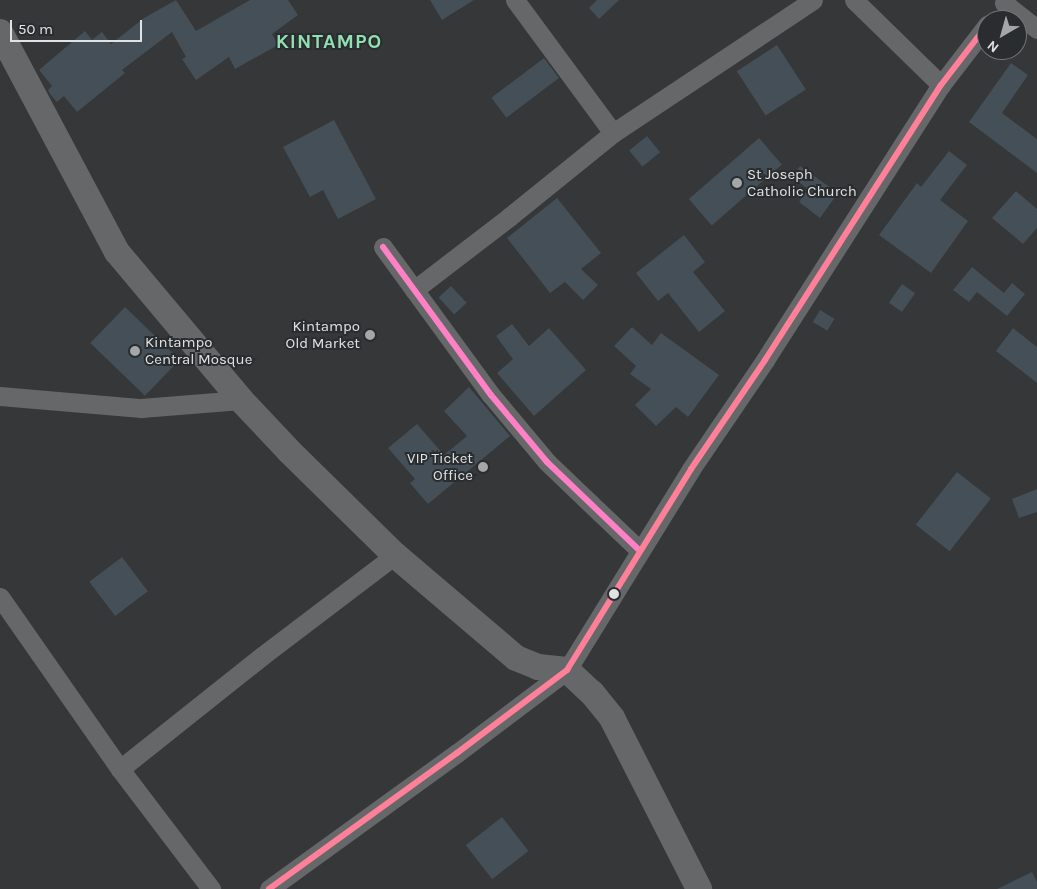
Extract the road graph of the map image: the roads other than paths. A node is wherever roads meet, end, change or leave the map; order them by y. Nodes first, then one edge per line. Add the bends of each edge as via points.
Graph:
1 (515, 0) edge
2 (813, 0) edge
3 (854, 0) edge
4 (1005, 2) edge
5 (1037, 29) edge
6 (0, 32) edge
7 (977, 38) edge
8 (941, 85) junction
9 (613, 133) junction
10 (383, 247) dead end
11 (414, 290) junction
12 (0, 396) edge
13 (241, 400) junction
14 (640, 550) junction
15 (395, 556) junction
16 (0, 597) edge
17 (567, 670) junction
18 (120, 769) junction
19 (211, 889) edge
20 (269, 889) edge
21 (699, 889) edge

1 - 9 street
2 - 9 street
3 - 8 street
4 - 5 street
6 - 13 main road via 116,252
7 - 8 street
8 - 14 street
9 - 11 street
10 - 11 street
11 - 14 street via 491,396 547,462
12 - 13 street via 141,408
13 - 15 main road
14 - 17 street
15 - 17 main road via 516,658 538,667
15 - 18 street
16 - 18 street
17 - 20 street
17 - 21 main road via 592,693 612,718
18 - 19 street

